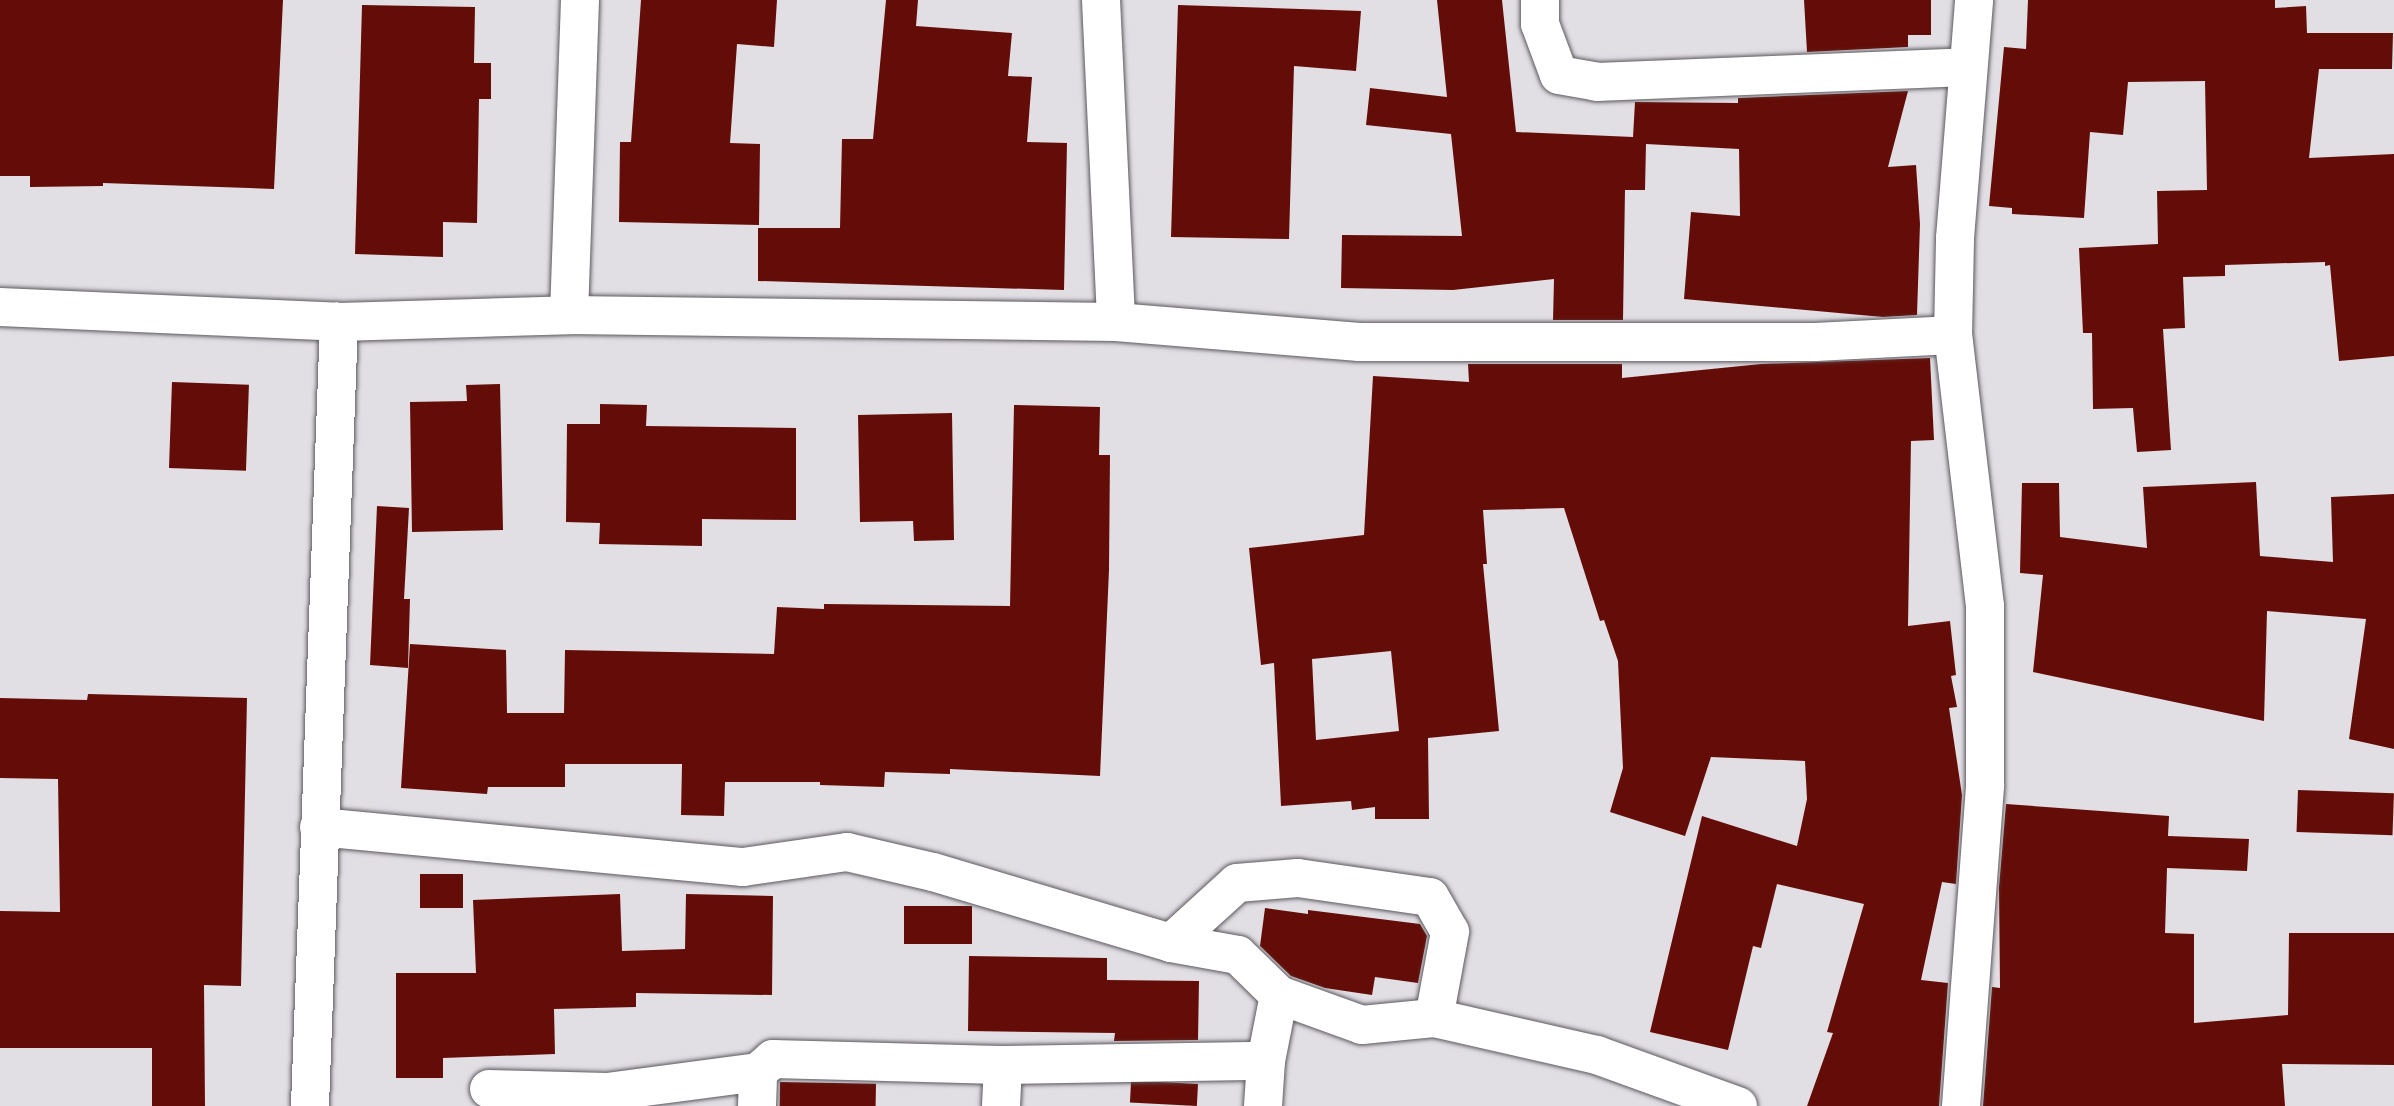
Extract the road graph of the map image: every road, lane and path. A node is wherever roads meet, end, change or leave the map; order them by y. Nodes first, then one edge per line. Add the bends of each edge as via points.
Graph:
1 (580, 0) edge
2 (1101, 0) edge
3 (1540, 0) edge
4 (1973, 0) edge
5 (1967, 67) junction
6 (0, 307) edge
7 (569, 315) junction
8 (339, 322) junction
9 (1116, 322) junction
10 (1953, 335) junction
11 (319, 827) junction
12 (1171, 943) junction
13 (1279, 995) junction
14 (1434, 1018) junction
15 (1266, 1061) junction
16 (1003, 1065) junction
17 (489, 1089) dead end
18 (757, 1089) edge
19 (607, 1099) edge
20 (310, 1106) edge
21 (1001, 1106) edge
22 (1263, 1106) edge
23 (1738, 1106) edge
24 (1961, 1106) edge

1 - 7 street
2 - 9 street
3 - 5 street via 1541,24 1559,75 1597,82
4 - 5 street
5 - 10 street
6 - 8 street
7 - 8 street
7 - 9 street
8 - 11 street
9 - 10 street via 1359,342 1815,342
10 - 24 street via 1985,606 1985,785
11 - 12 street via 743,867 847,852 933,872
11 - 20 street
12 - 13 street via 1238,955
12 - 14 street via 1237,883 1298,878 1430,897 1450,932
13 - 14 street via 1362,1025
13 - 15 street
14 - 23 street via 1597,1055
15 - 16 street
15 - 22 street
16 - 18 street via 773,1059
16 - 21 street
17 - 19 street
18 - 19 street

